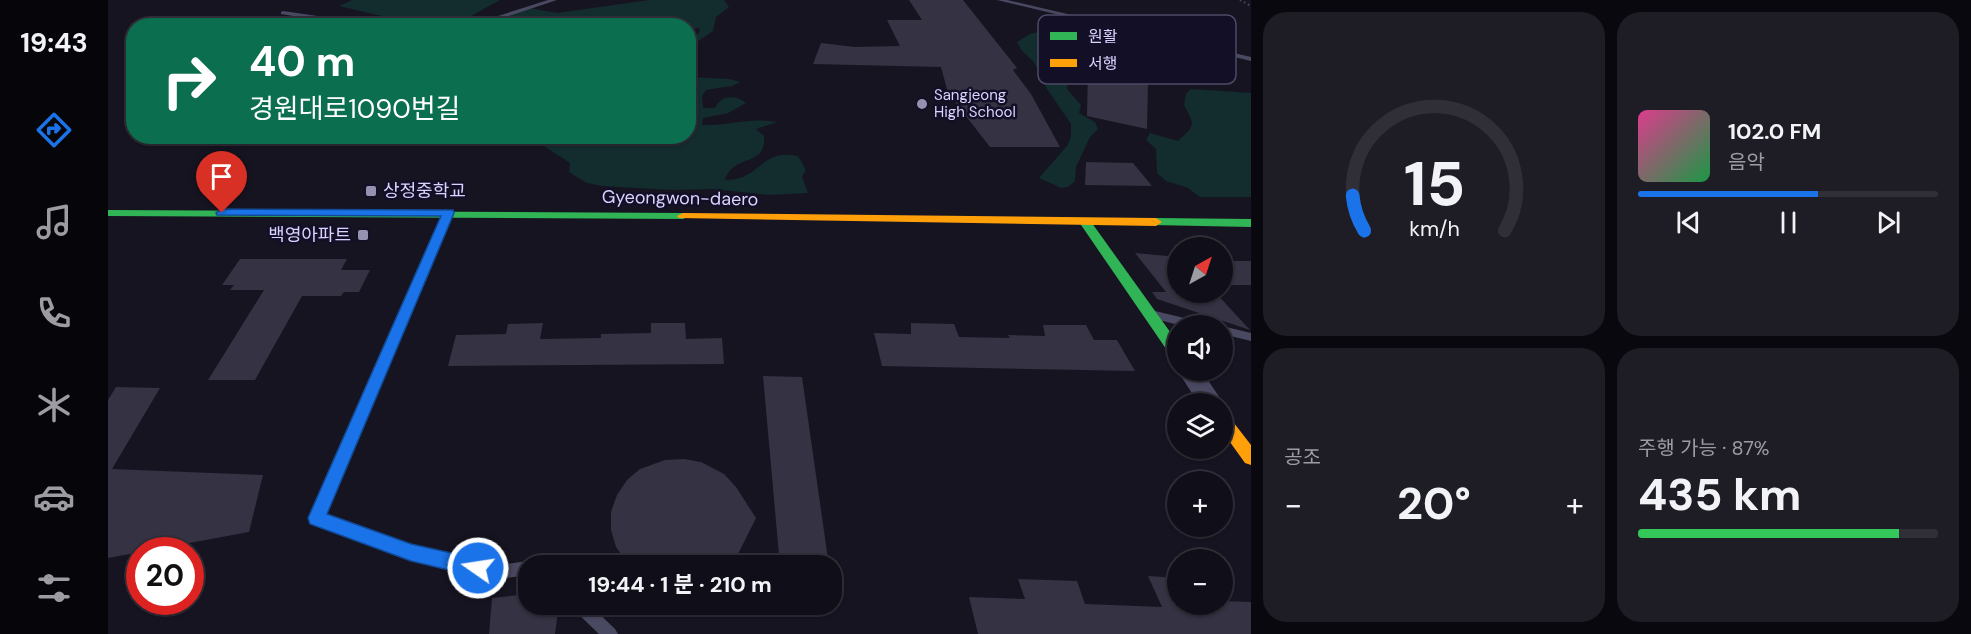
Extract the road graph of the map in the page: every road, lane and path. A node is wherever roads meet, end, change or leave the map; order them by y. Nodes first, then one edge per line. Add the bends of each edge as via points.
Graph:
1 (554, 0) edge
2 (1000, 0) edge
3 (1240, 0) edge
4 (1251, 6) edge
5 (283, 13) dead end
6 (1063, 15) edge
7 (317, 18) edge
8 (496, 18) edge
9 (1236, 56) edge
10 (1251, 60) edge
11 (108, 213) edge
12 (449, 213) junction
13 (1085, 222) junction
14 (1251, 223) edge
15 (1148, 314) junction
16 (1167, 318) edge
17 (1233, 333) edge
18 (1251, 337) edge
19 (1167, 340) edge
20 (1233, 433) edge
21 (1251, 458) edge
22 (518, 570) edge
23 (590, 615) edge
24 (610, 634) edge

1 - 8 lane
2 - 6 lane
3 - 4 path
5 - 7 lane
9 - 10 lane
11 - 12 main road, Gyeongwon-daero
12 - 13 main road, Gyeongwon-daero
12 - 22 lane via 317,518 411,553 500,573
13 - 14 main road, Gyeongwon-daero
13 - 15 main road
15 - 16 lane
15 - 19 main road
17 - 18 lane
20 - 21 main road
23 - 24 lane

